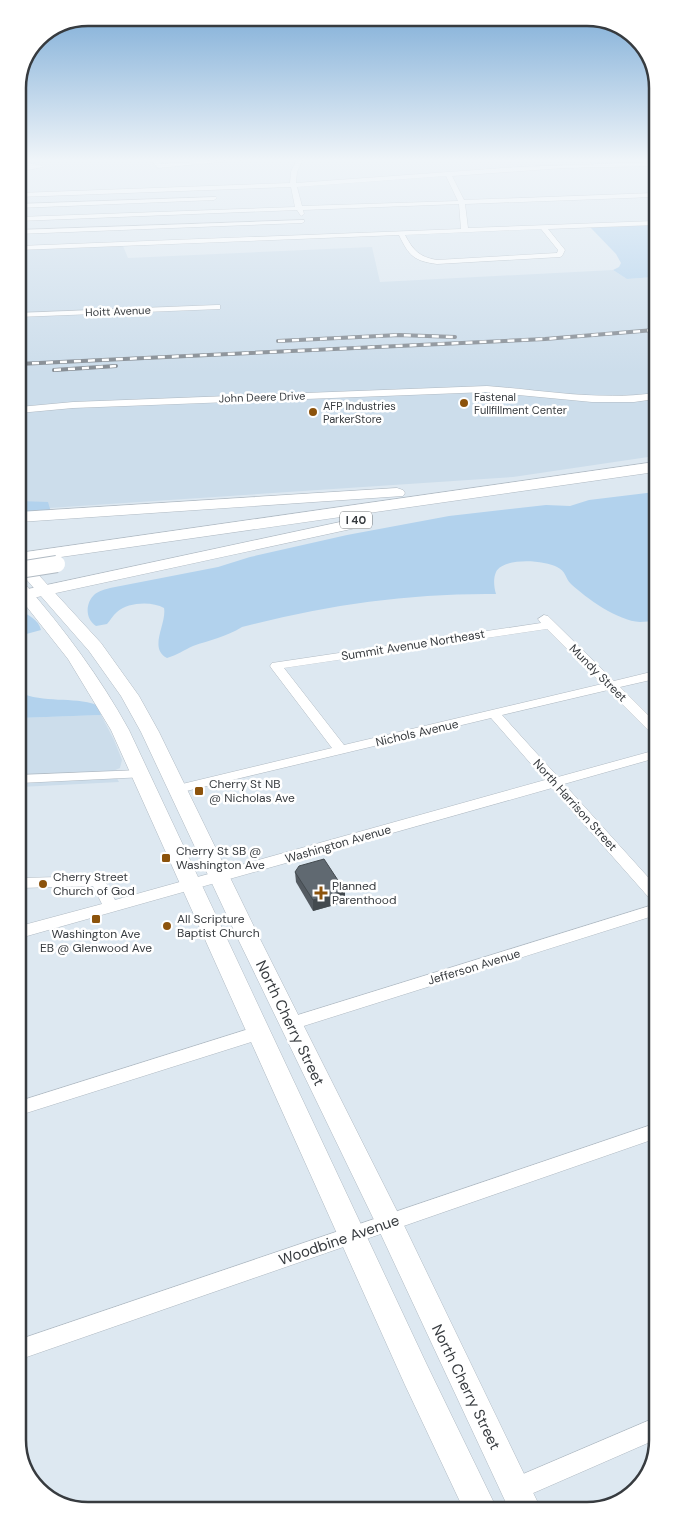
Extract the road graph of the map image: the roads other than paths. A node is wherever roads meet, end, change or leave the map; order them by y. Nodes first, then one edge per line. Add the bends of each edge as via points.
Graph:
1 (62, 230) edge
2 (305, 230) edge
3 (479, 230) edge
4 (546, 230) edge
5 (466, 231) joint
6 (26, 232) edge
7 (401, 233) junction
8 (307, 237) junction
9 (26, 248) edge
10 (217, 307) dead end
11 (26, 315) edge
12 (649, 397) edge
13 (26, 409) edge
14 (649, 468) edge
15 (649, 478) edge
16 (537, 484) junction
17 (403, 513) junction
18 (26, 517) edge
19 (26, 558) edge
20 (53, 559) junction
21 (26, 568) edge
22 (26, 570) edge
23 (44, 590) junction
24 (26, 592) edge
25 (26, 598) edge
26 (546, 620) joint
27 (649, 677) edge
28 (612, 686) junction
29 (494, 714) junction
30 (649, 722) edge
31 (341, 751) junction
32 (649, 756) edge
33 (140, 774) junction
34 (26, 779) edge
35 (555, 783) junction
36 (178, 789) junction
37 (220, 877) junction
38 (26, 883) edge
39 (190, 885) junction
40 (649, 888) edge
41 (111, 907) junction
42 (649, 911) edge
43 (26, 930) edge
44 (291, 1024) junction
45 (258, 1032) junction
46 (26, 1106) edge
47 (649, 1133) edge
48 (389, 1223) junction
49 (354, 1236) junction
50 (26, 1347) edge
51 (649, 1433) edge
52 (520, 1498) edge
53 (474, 1502) edge

1 - 6 street
2 - 8 street
3 - 5 street
4 - 7 street via 562,250 560,255 437,262 414,257
5 - 7 street
7 - 8 street
8 - 9 street
10 - 11 street, Hoitt Avenue
12 - 13 street, John Deere Drive via 600,401 487,389
14 - 16 highway, I 40
15 - 17 highway, I 40
16 - 18 highway
16 - 20 highway, I 40
17 - 20 highway, I 40
17 - 23 highway
19 - 20 highway, I 40
20 - 21 highway, I 40, bridge
22 - 23 main road, North Cherry Street
23 - 24 highway
23 - 36 main road, North Cherry Street via 95,647 116,676 150,732
25 - 33 main road via 87,673 120,730
26 - 28 street, Mundy Street
26 - 31 street, Summit Avenue Northeast via 276,666
27 - 28 street, Nichols Avenue
28 - 29 street, Nichols Avenue
28 - 30 street, Mundy Street
29 - 31 street, Nichols Avenue
29 - 35 street, North Harrison Street
31 - 36 street, Nichols Avenue
32 - 35 street, Washington Avenue
33 - 34 street
33 - 39 main road
35 - 37 street, Washington Avenue
35 - 40 street, North Harrison Street
36 - 37 main road, North Cherry Street
37 - 39 street, Washington Avenue
37 - 44 main road, North Cherry Street
38 - 41 street via 98,881
39 - 41 street, Washington Avenue
39 - 45 main road
41 - 43 street, Washington Avenue
42 - 44 street, Jefferson Avenue
44 - 48 main road, North Cherry Street
45 - 46 street
45 - 49 main road
47 - 48 street, Woodbine Avenue
48 - 49 street, Woodbine Avenue
48 - 52 main road, North Cherry Street
49 - 50 street, Woodbine Avenue
49 - 53 main road
51 - 52 street

